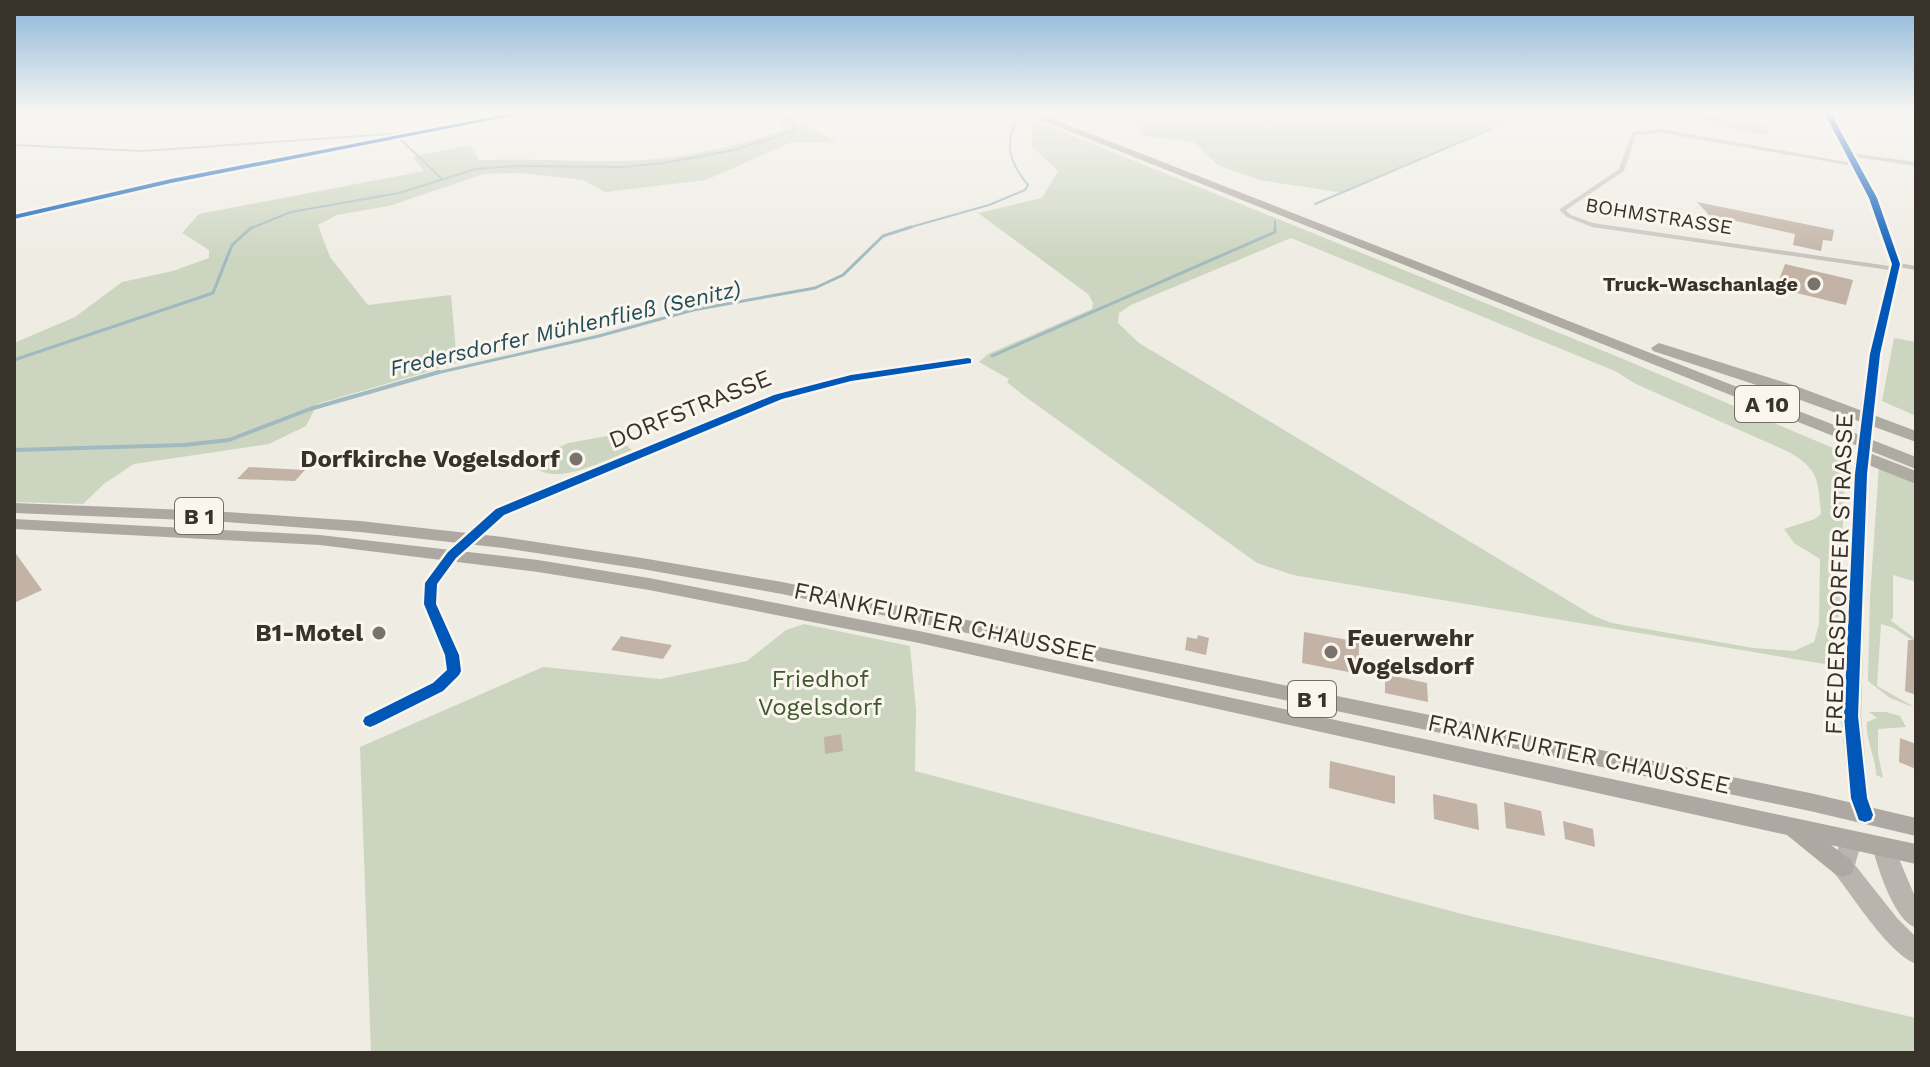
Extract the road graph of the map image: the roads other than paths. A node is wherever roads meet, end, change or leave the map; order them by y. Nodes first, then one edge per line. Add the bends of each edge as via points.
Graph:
1 (270, 162) edge
2 (1156, 162) edge
3 (1170, 162) edge
4 (1625, 162) edge
5 (1853, 162) edge
6 (1881, 162) edge
7 (1916, 164) edge
8 (14, 217) edge
9 (1896, 266) junction
10 (1916, 268) edge
11 (1622, 341) junction
12 (968, 361) dead end
13 (1916, 437) edge
14 (1916, 450) edge
15 (1916, 463) edge
16 (1916, 478) edge
17 (14, 508) edge
18 (14, 524) edge
19 (468, 538) junction
20 (452, 555) junction
21 (370, 721) dead end
22 (1865, 815) junction
23 (1792, 827) junction
24 (1916, 827) edge
25 (1851, 840) junction
26 (1883, 847) junction
27 (1916, 854) edge
28 (1843, 867) junction
29 (1916, 917) edge
30 (1916, 953) edge

1 - 8 street
2 - 11 highway, A 10
3 - 11 highway, A 10
4 - 9 street, BOHMSTRASSE via 1622,170 1562,210 1592,225
5 - 9 street via 1875,201
6 - 7 street
9 - 10 street
9 - 22 street, FREDERSDORFER STRASSE, bridge via 1875,354 1861,474 1851,716
11 - 13 highway via 1787,389
11 - 14 highway, A 10
11 - 15 highway, A 10
11 - 16 highway via 1757,413
12 - 19 street, DORFSTRASSE via 851,378 778,397 517,503
17 - 19 main road, FRANKFURTER CHAUSSEE / B 1 via 286,521
18 - 20 main road, FRANKFURTER CHAUSSEE / B 1 via 320,540
19 - 20 street, DORFSTRASSE
19 - 22 main road, FRANKFURTER CHAUSSEE / B 1 via 782,588
20 - 21 street via 431,583 429,598 454,671 438,687
20 - 23 main road, FRANKFURTER CHAUSSEE / B 1 via 800,612
22 - 24 main road, FRANKFURTER CHAUSSEE / B 1
22 - 25 main road
22 - 26 main road
23 - 25 main road, FRANKFURTER CHAUSSEE / B 1
23 - 28 main road
25 - 26 main road, FRANKFURTER CHAUSSEE / B 1
25 - 28 street
26 - 27 main road, FRANKFURTER CHAUSSEE / B 1
26 - 29 street
28 - 30 street

